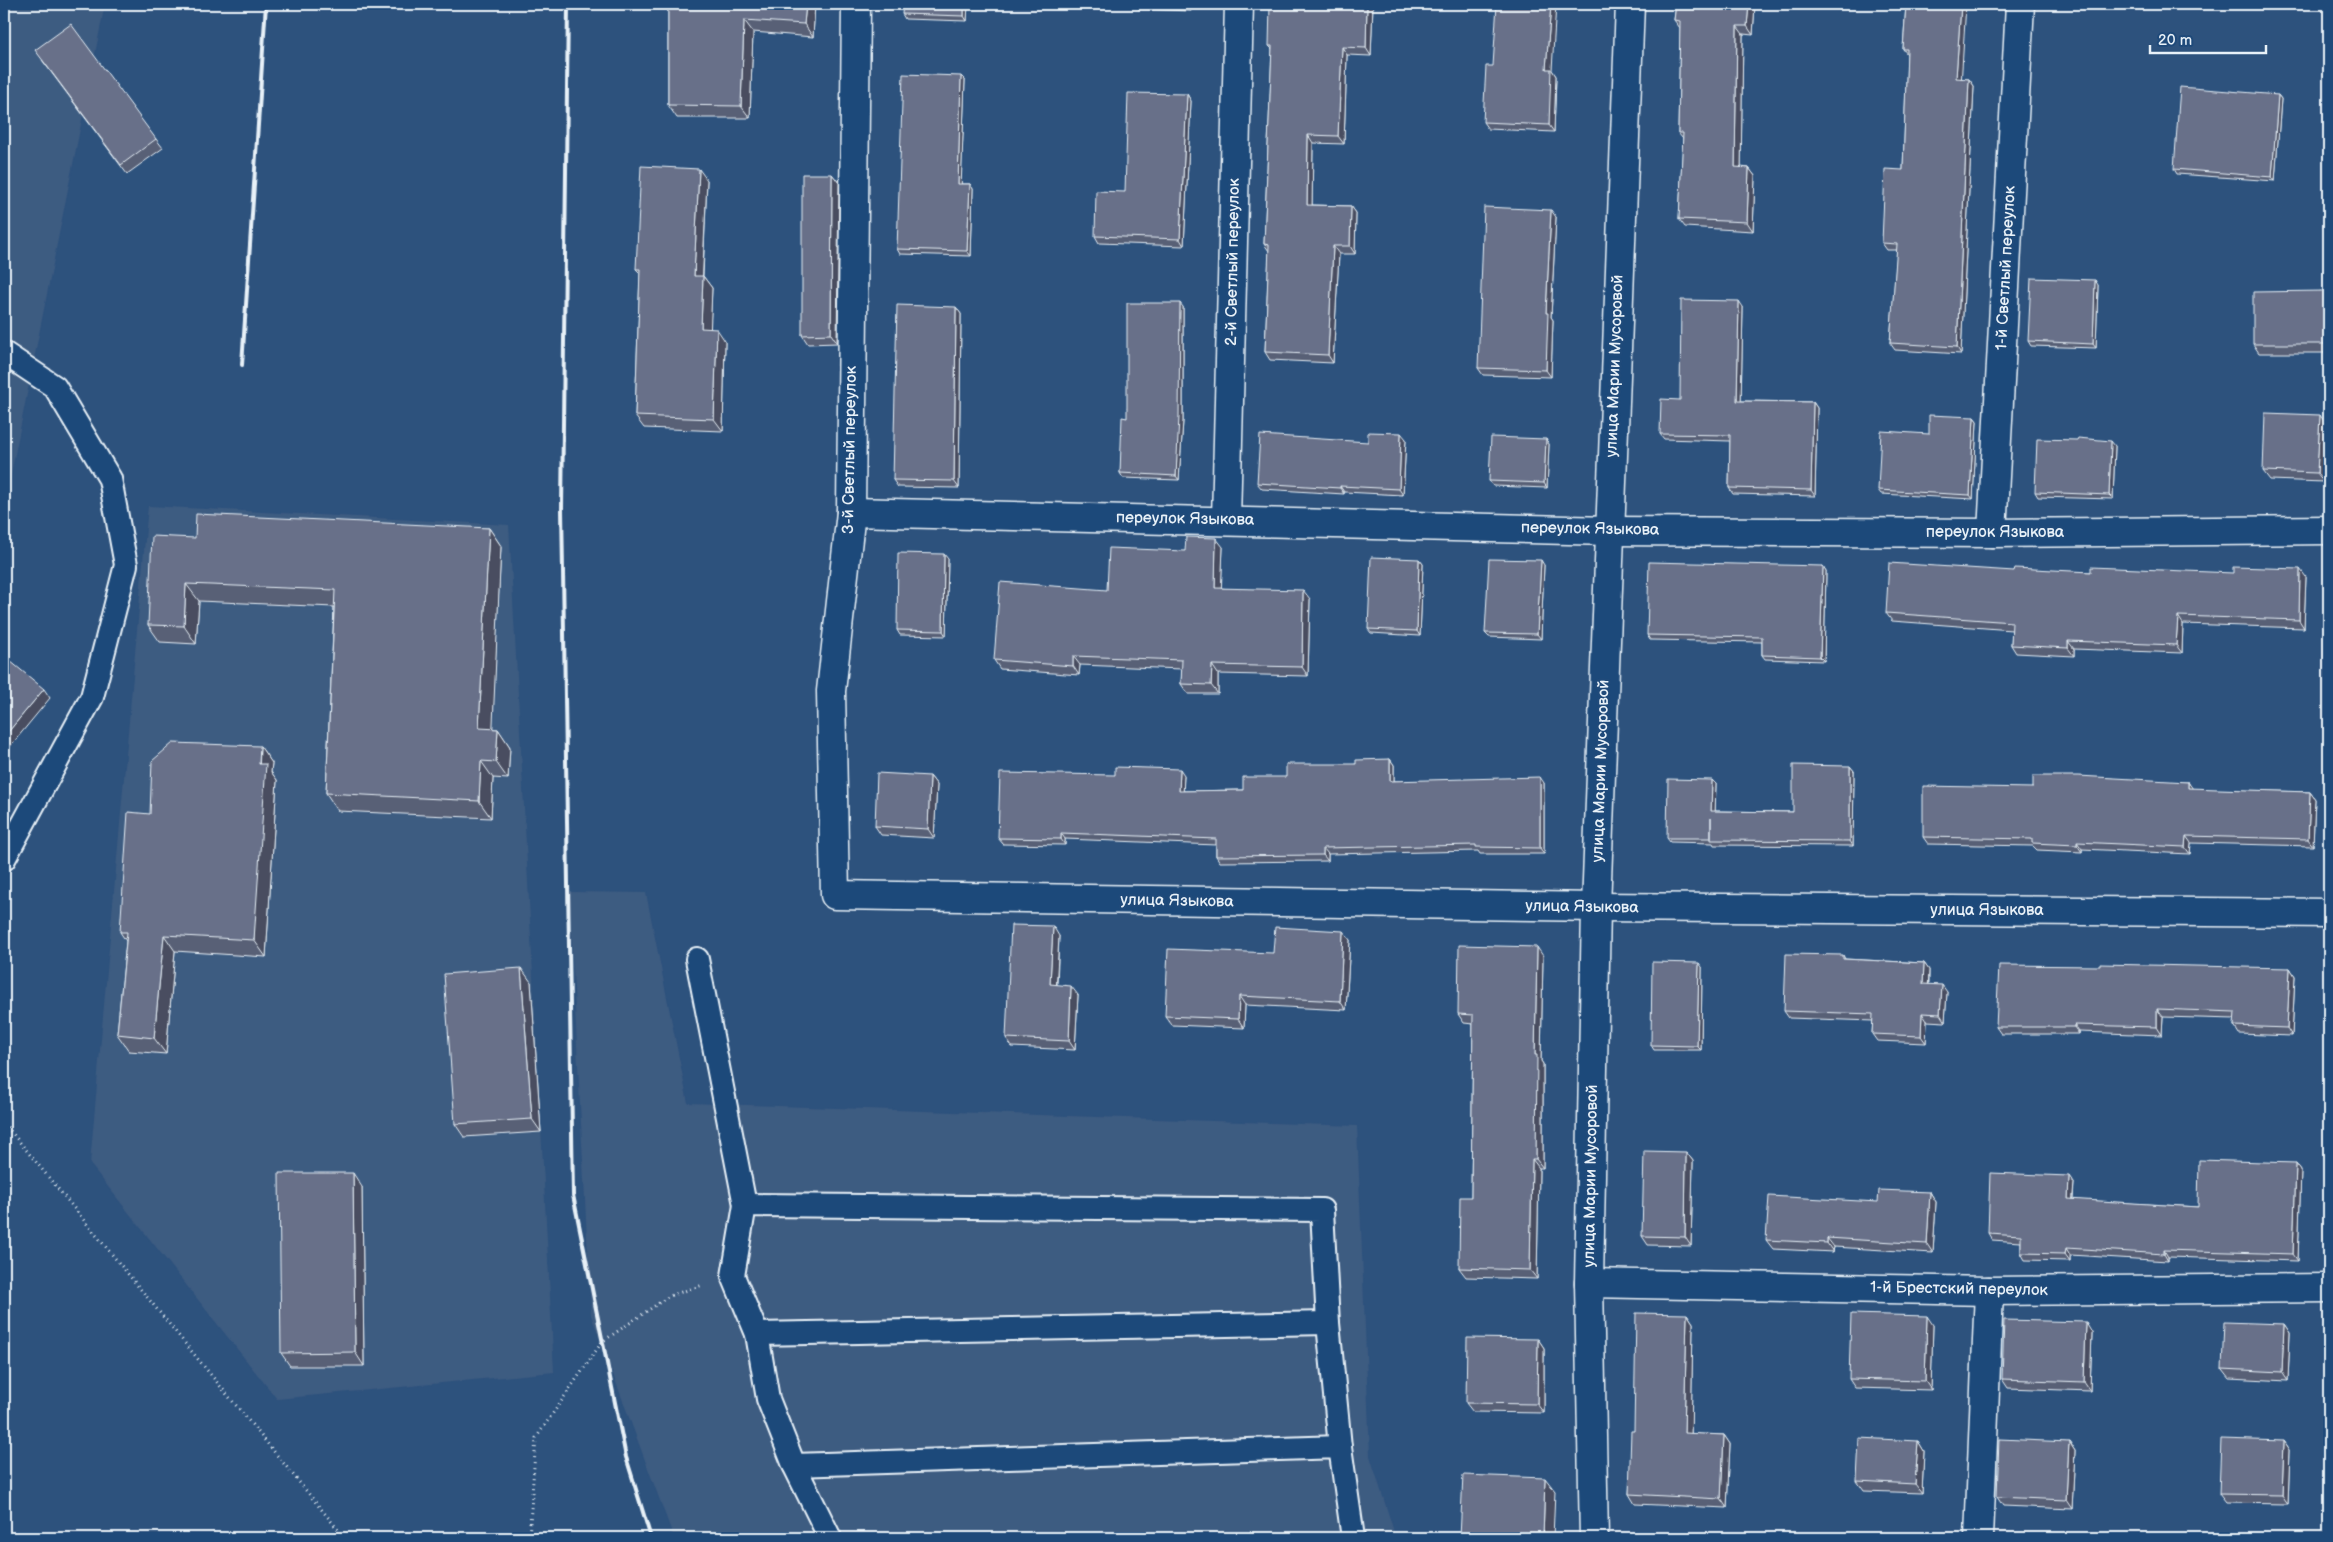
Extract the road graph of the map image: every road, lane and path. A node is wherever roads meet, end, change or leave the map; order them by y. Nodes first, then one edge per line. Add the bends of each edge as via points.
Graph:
1 (856, 4) edge
2 (1239, 4) edge
3 (1630, 4) edge
4 (2020, 4) edge
5 (4, 353) edge
6 (851, 512) junction
7 (1226, 520) junction
8 (2329, 530) edge
9 (1609, 531) junction
10 (1992, 533) junction
11 (4, 859) edge
12 (835, 895) joint
13 (1596, 907) junction
14 (2329, 913) edge
15 (697, 959) dead end
16 (4, 1123) edge
17 (745, 1205) junction
18 (733, 1276) junction
19 (1589, 1283) junction
20 (2329, 1288) edge
21 (1989, 1291) junction
22 (1328, 1323) junction
23 (758, 1334) junction
24 (1340, 1447) junction
25 (794, 1465) junction
26 (345, 1538) edge
27 (529, 1538) edge
28 (830, 1538) edge
29 (1353, 1538) edge
30 (1594, 1538) edge
31 (1980, 1538) edge

1 - 6 street, 3-й Светлый переулок
2 - 7 street, 2-й Светлый переулок
3 - 9 street, улица Марии Мусоровой
4 - 10 street, 1-й Светлый переулок
5 - 11 lane via 55,387 110,479 126,565 92,697
6 - 7 street, переулок Языкова
6 - 12 street, 3-й Светлый переулок via 832,692
7 - 9 street, переулок Языкова
8 - 10 street, переулок Языкова
9 - 10 street, переулок Языкова
9 - 13 street, улица Марии Мусоровой
12 - 13 street, улица Языкова
13 - 14 street, улица Языкова
13 - 19 street, улица Марии Мусоровой
15 - 17 lane
16 - 26 path
17 - 18 lane
17 - 22 lane via 1322,1210
18 - 23 lane
18 - 27 path via 669,1296 602,1342 536,1438
19 - 21 street, 1-й Брестский переулок
19 - 30 street, улица Марии Мусоровой
20 - 21 street, 1-й Брестский переулок
21 - 31 street
22 - 23 lane
22 - 24 lane
23 - 25 lane via 768,1399
24 - 25 lane
24 - 29 lane
25 - 28 lane

